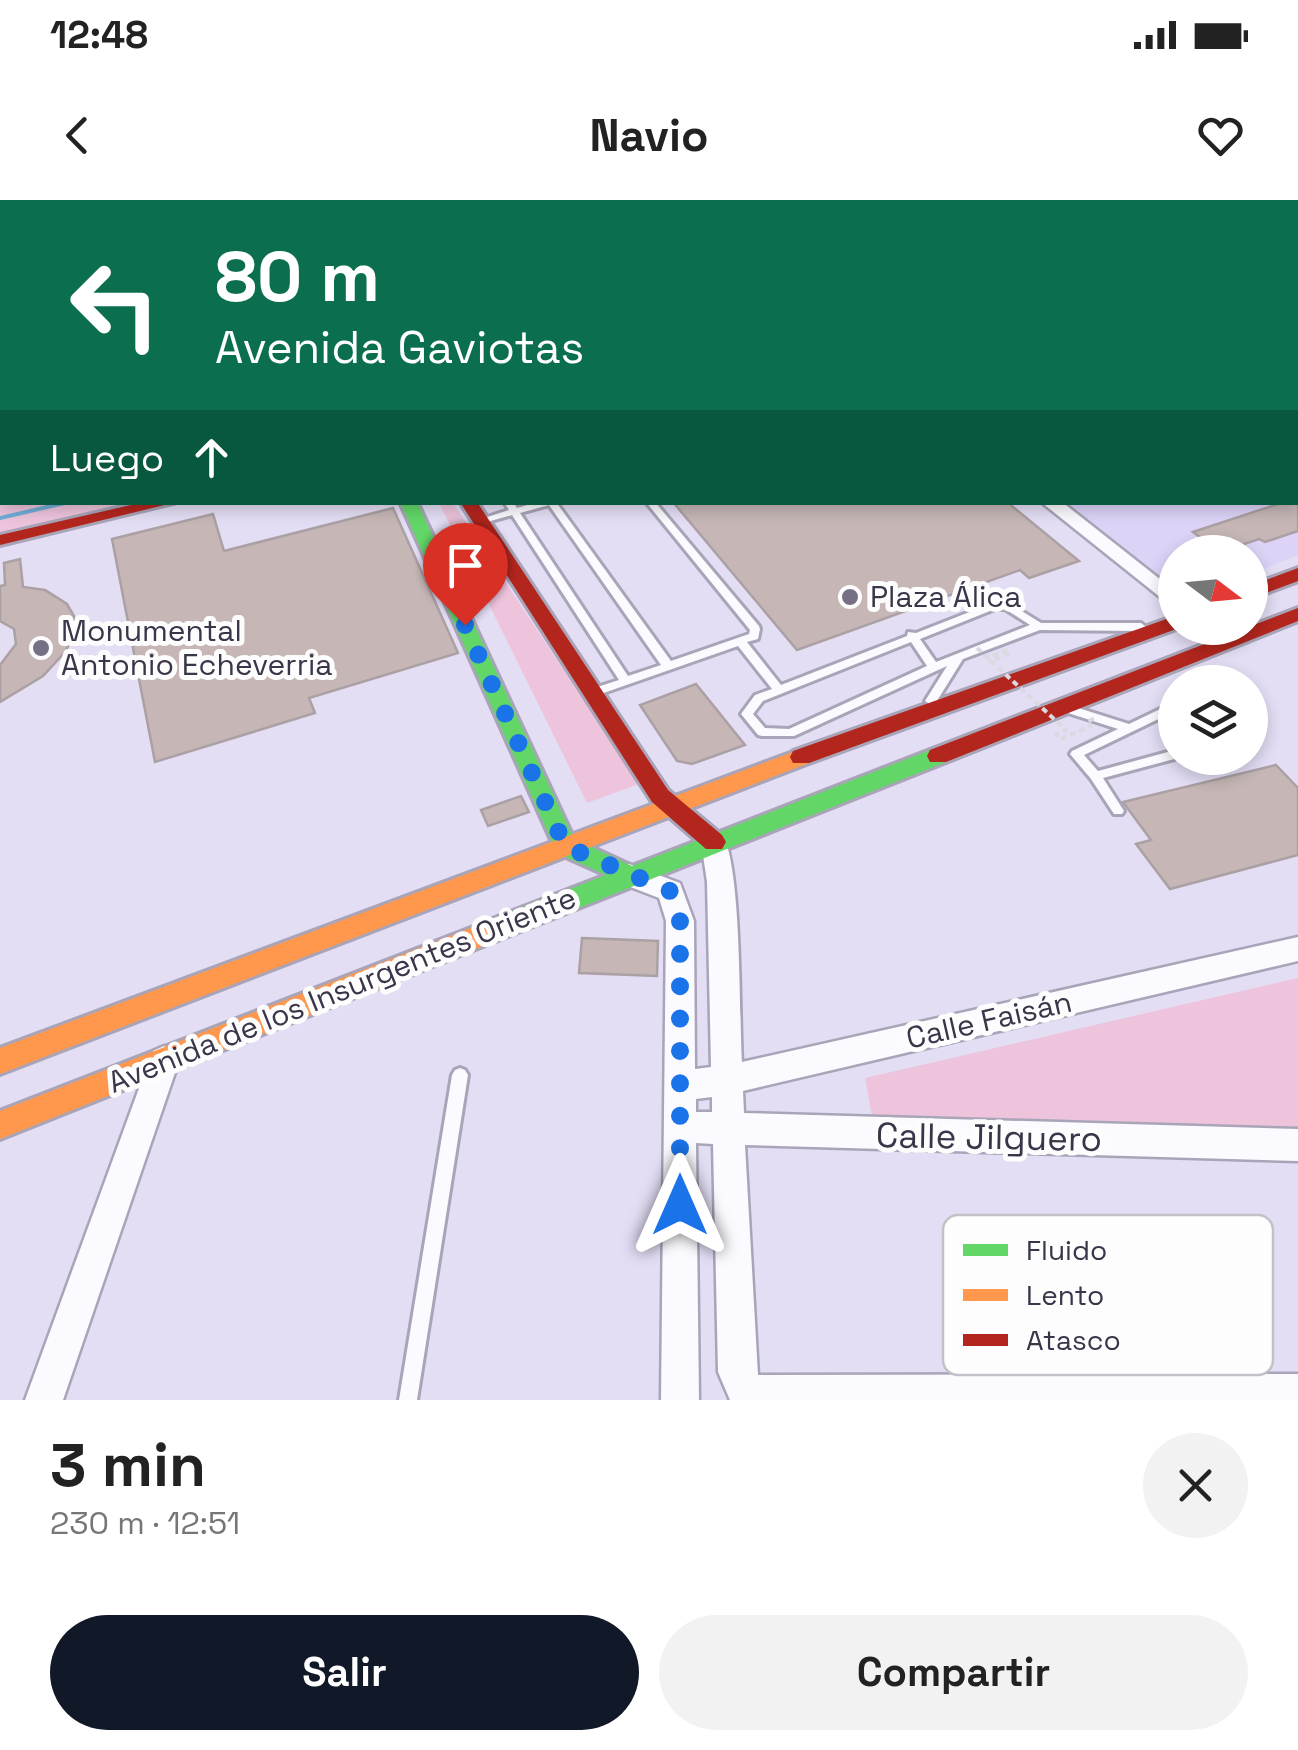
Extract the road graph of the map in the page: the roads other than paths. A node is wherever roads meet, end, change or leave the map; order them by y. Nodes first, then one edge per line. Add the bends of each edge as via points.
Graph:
1 (156, 505) edge
2 (409, 505) edge
3 (552, 505) edge
4 (652, 505) edge
5 (1054, 505) edge
6 (511, 507) edge
7 (474, 512) edge
8 (0, 540) edge
9 (1298, 574) edge
10 (1268, 586) edge
11 (1158, 588) edge
12 (1298, 614) edge
13 (1039, 626) junction
14 (1158, 626) edge
15 (1158, 629) edge
16 (912, 635) junction
17 (742, 642) junction
18 (959, 656) junction
19 (1191, 665) edge
20 (933, 666) junction
21 (668, 667) junction
22 (1158, 678) edge
23 (626, 682) junction
24 (779, 690) junction
25 (595, 692) junction
26 (930, 702) junction
27 (1058, 705) junction
28 (1158, 714) edge
29 (1130, 728) junction
30 (1158, 759) edge
31 (1095, 776) junction
32 (668, 798) junction
33 (1118, 811) dead end
34 (562, 840) junction
35 (714, 842) junction
36 (630, 875) junction
37 (1298, 949) edge
38 (0, 1061) edge
39 (164, 1061) junction
40 (460, 1075) dead end
41 (726, 1080) junction
42 (678, 1086) junction
43 (0, 1125) edge
44 (680, 1127) junction
45 (732, 1131) junction
46 (1298, 1145) edge
47 (1298, 1393) edge
48 (1079, 1395) edge
49 (1140, 1396) edge
50 (44, 1400) edge
51 (408, 1400) edge
52 (680, 1400) edge

1 - 8 main road
2 - 34 main road
3 - 21 lane
4 - 17 lane via 755,629
5 - 11 street
6 - 7 lane
6 - 23 lane
7 - 25 main road
9 - 10 main road
12 - 19 main road, Avenida de los Insurgentes Oriente
13 - 14 lane
13 - 16 lane via 1001,604
13 - 18 lane
15 - 26 main road
16 - 20 lane
16 - 24 lane
17 - 21 lane
17 - 24 lane
18 - 20 lane
18 - 26 lane
20 - 24 lane via 771,735 754,727 747,714 753,702
21 - 23 lane
22 - 27 main road, Avenida de los Insurgentes Oriente
23 - 25 lane
25 - 32 main road
26 - 32 street
27 - 29 lane
27 - 35 main road, Avenida de los Insurgentes Oriente
28 - 29 lane
29 - 31 lane via 1076,754
30 - 31 lane
31 - 33 lane
32 - 34 street
32 - 35 main road
34 - 36 main road
34 - 38 main road, Avenida de los Insurgentes Oriente
35 - 36 main road, Avenida de los Insurgentes Oriente
35 - 41 street
36 - 39 main road, Avenida de los Insurgentes Oriente
36 - 42 street via 661,886 676,901
37 - 41 street, Calle Faisán
39 - 43 main road, Avenida de los Insurgentes Oriente
39 - 50 street
40 - 51 lane
41 - 42 street, Calle Faisán
41 - 45 street
42 - 44 street
44 - 45 street, Calle Jilguero
44 - 52 street
45 - 46 street, Calle Jilguero
45 - 48 street via 737,1372 747,1394
47 - 49 street
48 - 49 street

